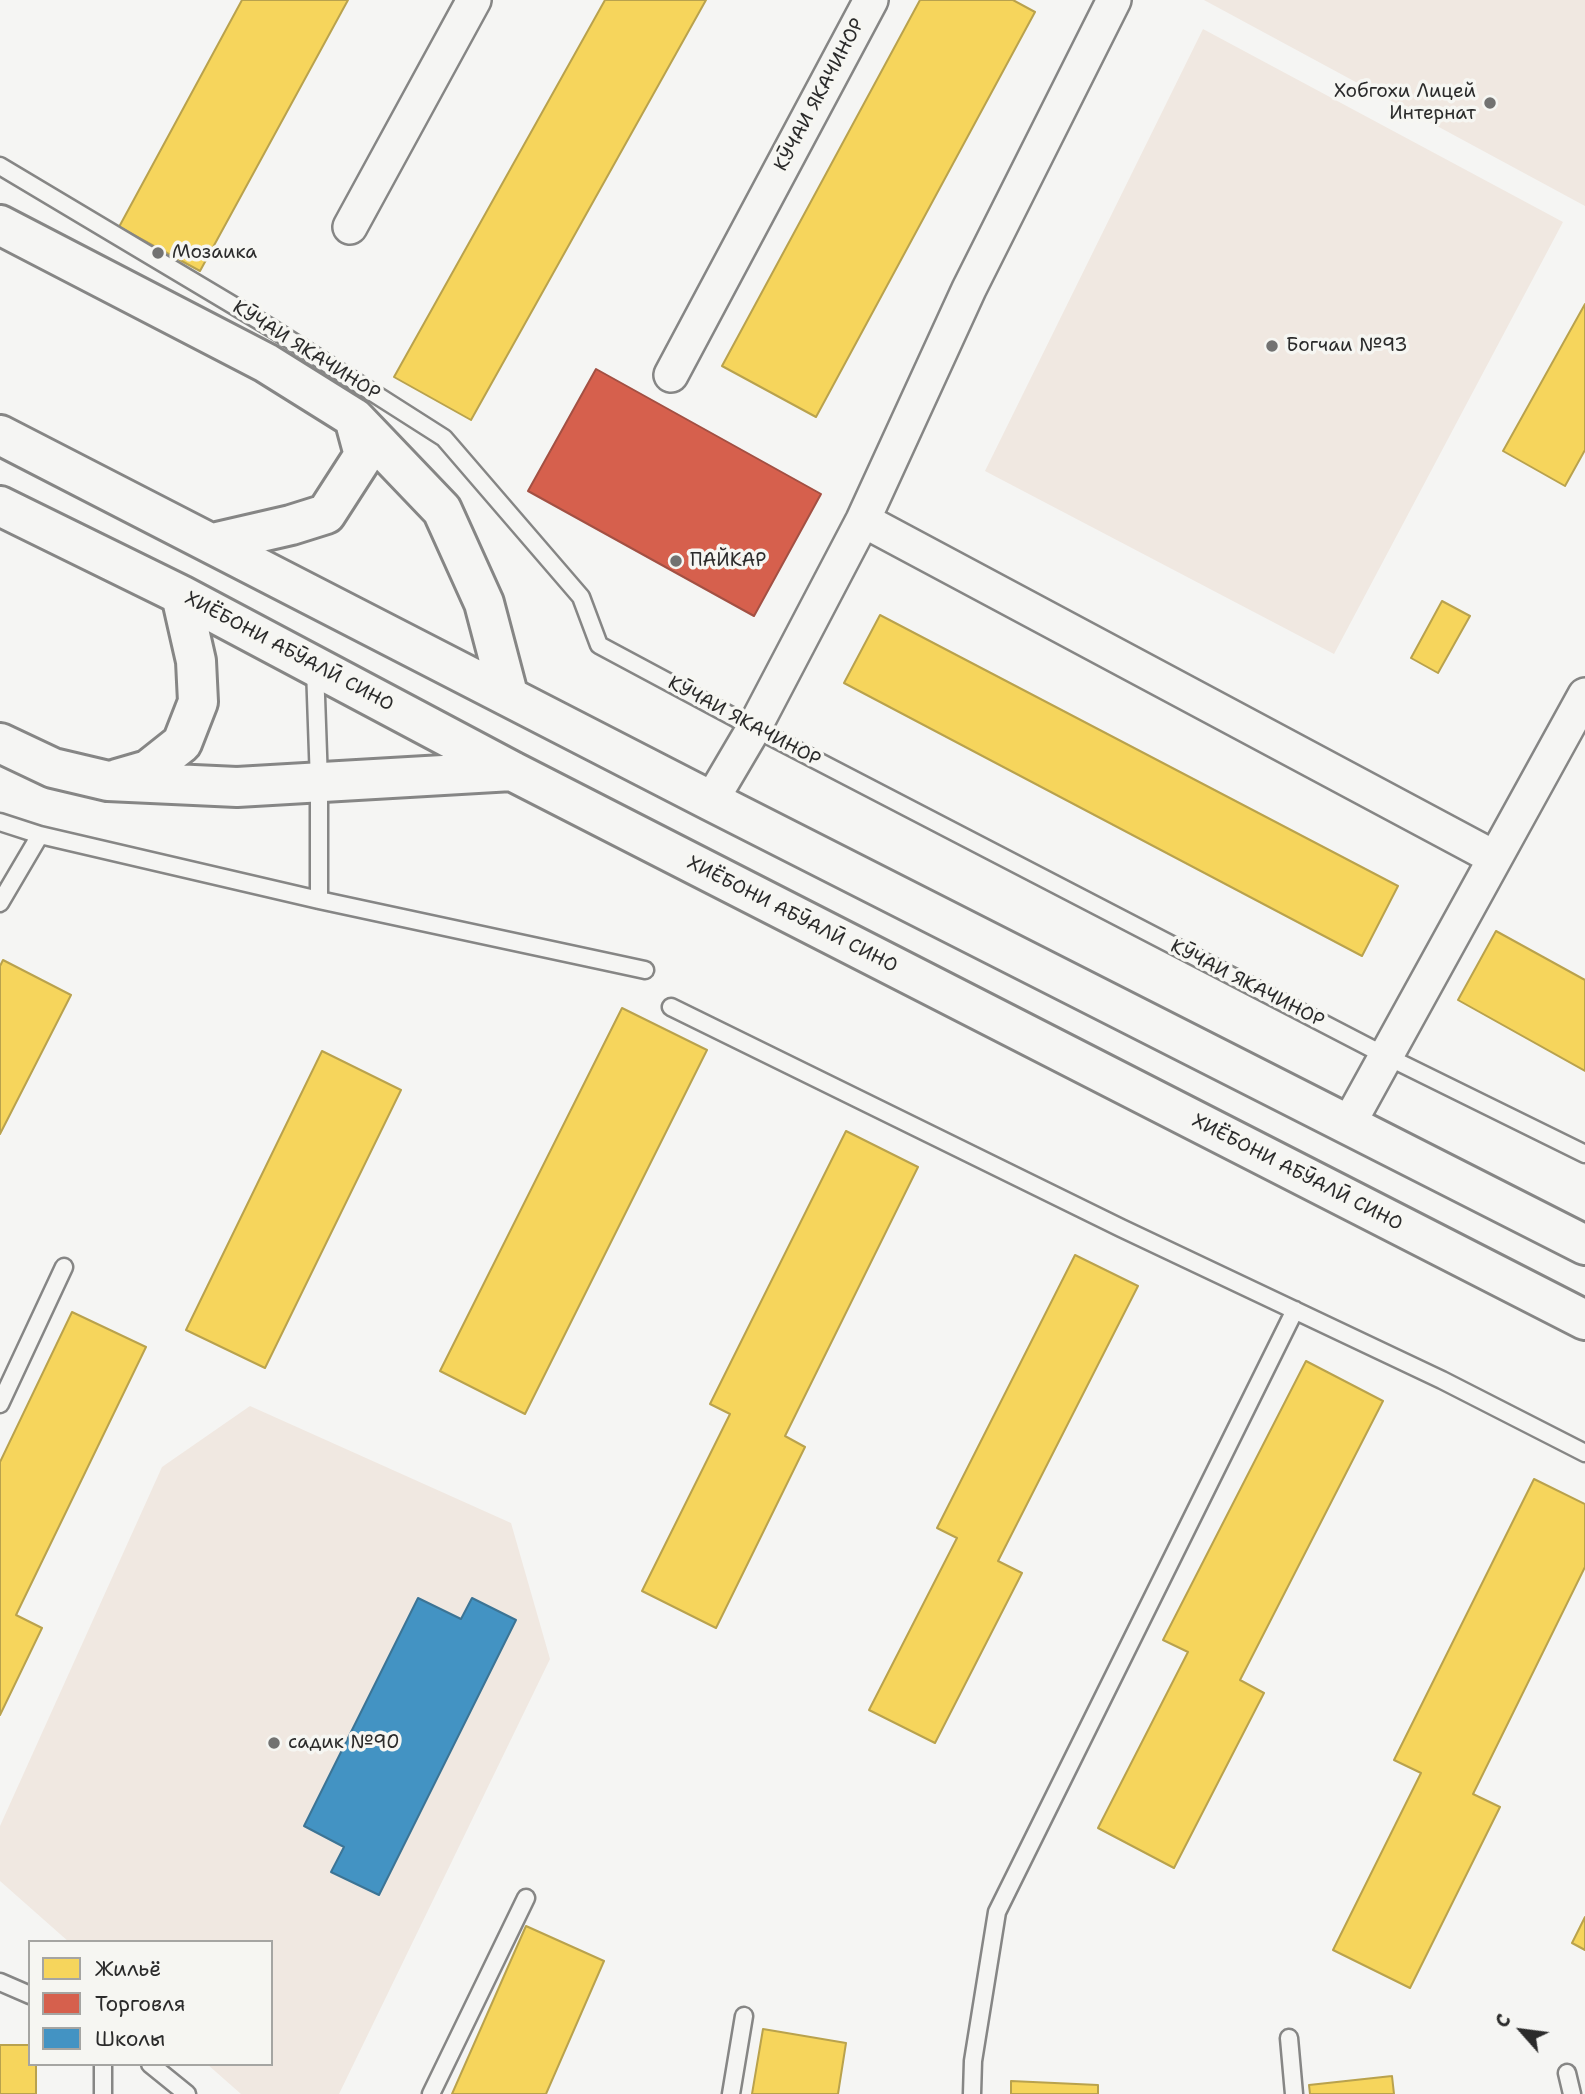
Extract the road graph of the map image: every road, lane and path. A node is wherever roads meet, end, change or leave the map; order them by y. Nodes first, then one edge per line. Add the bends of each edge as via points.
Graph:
1 (474, 0) edge
2 (870, 0) edge
3 (1114, 0) edge
4 (0, 166) edge
5 (0, 225) edge
6 (350, 227) dead end
7 (671, 375) dead end
8 (354, 418) junction
9 (0, 435) edge
10 (0, 506) edge
11 (863, 520) junction
12 (213, 543) junction
13 (181, 595) junction
14 (315, 666) junction
15 (508, 694) junction
16 (1585, 695) edge
17 (754, 728) junction
18 (0, 743) edge
19 (512, 771) junction
20 (108, 781) junction
21 (319, 782) junction
22 (711, 800) junction
23 (0, 822) edge
24 (40, 835) junction
25 (1495, 858) junction
26 (319, 900) junction
27 (0, 903) edge
28 (645, 970) dead end
29 (671, 1007) dead end
30 (1386, 1056) junction
31 (1348, 1125) junction
32 (1585, 1154) edge
33 (1585, 1245) edge
34 (64, 1268) dead end
35 (1295, 1310) junction
36 (1585, 1320) edge
37 (0, 1404) edge
38 (1585, 1453) edge
39 (526, 1898) dead end
40 (0, 1982) edge
41 (28, 1994) edge
42 (744, 2016) dead end
43 (1289, 2038) dead end
44 (103, 2066) edge
45 (152, 2066) edge
46 (1567, 2073) dead end
47 (103, 2094) edge
48 (187, 2094) edge
49 (431, 2094) edge
50 (731, 2094) edge
51 (972, 2094) edge
52 (1294, 2094) edge
53 (1572, 2094) edge

1 - 6 street
2 - 7 street, КӮЧАИ ЯКАЧИНОР
3 - 11 street via 970,289
4 - 17 lane, КӮЧАИ ЯКАЧИНОР via 274,329 444,438 581,597 599,645
5 - 8 main road via 266,363
8 - 12 main road via 364,456 326,514
8 - 15 main road via 442,510 484,603
9 - 12 main road
10 - 13 main road, ХИЁБОНИ АБӮАЛӢ СИНО
11 - 17 street
11 - 25 street
12 - 15 main road
13 - 14 main road, ХИЁБОНИ АБӮАЛӢ СИНО
13 - 20 main road via 196,661 198,702 182,743 148,770
14 - 19 main road, ХИЁБОНИ АБӮАЛӢ СИНО
14 - 21 lane
15 - 22 main road
16 - 25 street
17 - 22 street
17 - 30 lane, КӮЧАИ ЯКАЧИНОР
18 - 20 main road via 53,768
19 - 21 main road
19 - 36 main road, ХИЁБОНИ АБӮАЛӢ СИНО
20 - 21 main road via 237,787
21 - 26 lane
22 - 31 main road
23 - 24 lane
24 - 26 lane
24 - 27 lane
25 - 30 street
26 - 28 lane
29 - 35 lane
30 - 31 street
30 - 32 lane, КӮЧАИ ЯКАЧИНОР
31 - 33 main road
34 - 37 lane
35 - 38 lane
35 - 51 lane via 998,1912 973,2061
39 - 49 lane
40 - 41 lane
42 - 50 lane
43 - 52 lane
44 - 47 lane
45 - 48 lane
46 - 53 lane

